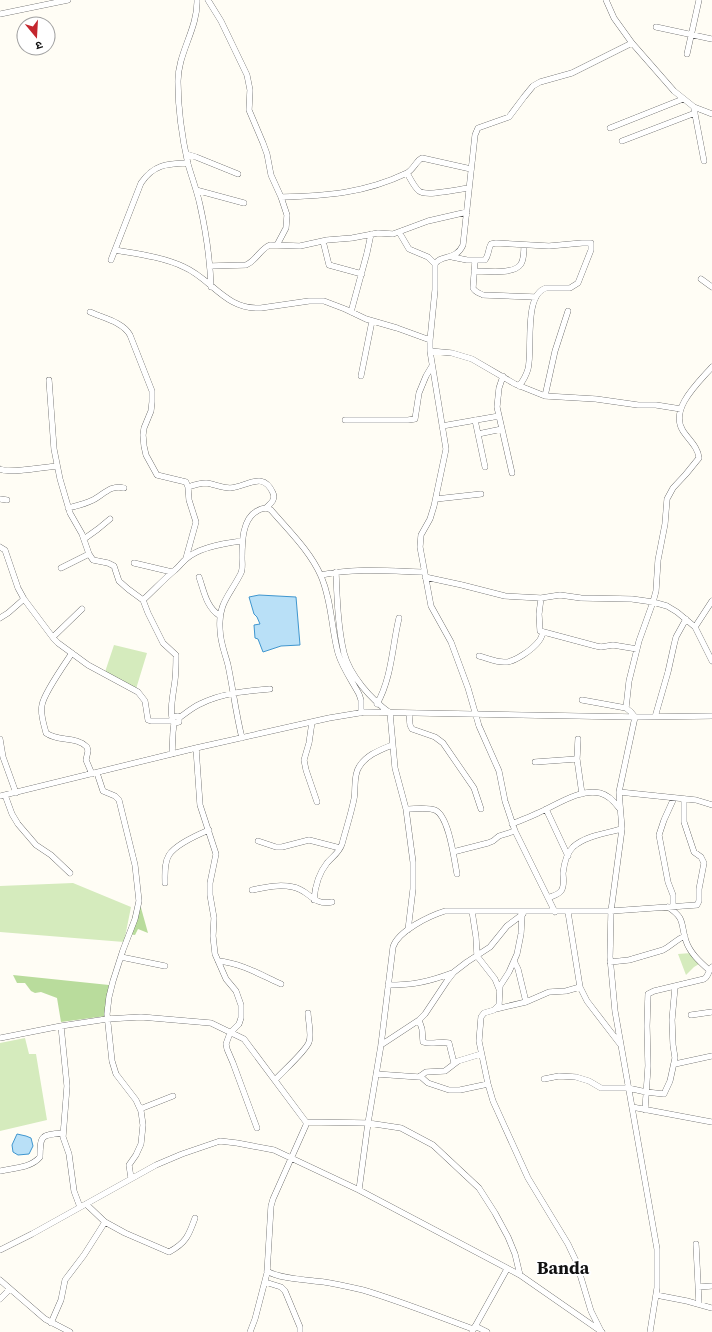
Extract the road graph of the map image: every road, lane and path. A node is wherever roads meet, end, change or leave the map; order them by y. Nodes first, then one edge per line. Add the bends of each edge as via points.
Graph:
1 (68, 0) edge
2 (197, 0) edge
3 (208, 0) edge
4 (606, 0) edge
5 (699, 0) edge
6 (0, 14) edge
7 (656, 26) dead end
8 (691, 34) junction
9 (712, 39) edge
10 (632, 43) junction
11 (687, 54) dead end
12 (683, 99) junction
13 (694, 110) junction
14 (712, 114) edge
15 (610, 128) dead end
16 (622, 141) dead end
17 (186, 154) junction
18 (704, 161) dead end
19 (188, 163) junction
20 (471, 170) junction
21 (407, 173) junction
22 (238, 174) dead end
23 (469, 188) junction
24 (196, 190) junction
25 (281, 197) junction
26 (244, 203) dead end
27 (467, 212) junction
28 (399, 232) junction
29 (371, 234) junction
30 (323, 241) junction
31 (277, 245) junction
32 (524, 245) junction
33 (115, 250) junction
34 (452, 256) junction
35 (111, 260) dead end
36 (475, 261) junction
37 (435, 264) junction
38 (210, 266) junction
39 (474, 271) junction
40 (362, 274) junction
41 (701, 279) dead end
42 (211, 287) junction
43 (712, 287) edge
44 (536, 297) junction
45 (568, 311) dead end
46 (90, 312) dead end
47 (351, 312) junction
48 (372, 320) junction
49 (430, 340) junction
50 (430, 351) junction
51 (432, 366) junction
52 (712, 367) edge
53 (361, 376) dead end
54 (503, 376) junction
55 (49, 380) dead end
56 (519, 386) junction
57 (545, 396) junction
58 (681, 409) junction
59 (499, 416) junction
60 (345, 420) dead end
61 (475, 420) junction
62 (442, 426) junction
63 (502, 429) junction
64 (478, 434) junction
65 (57, 466) junction
66 (485, 467) dead end
67 (0, 469) edge
68 (512, 474) dead end
69 (188, 487) junction
70 (124, 488) dead end
71 (481, 494) dead end
72 (436, 497) junction
73 (0, 499) edge
74 (7, 500) dead end
75 (68, 508) junction
76 (266, 508) junction
77 (110, 519) dead end
78 (84, 539) junction
79 (242, 541) junction
80 (0, 547) edge
81 (89, 554) junction
82 (186, 558) junction
83 (134, 563) dead end
84 (61, 568) dead end
85 (172, 572) junction
86 (333, 572) junction
87 (425, 574) junction
88 (322, 575) junction
89 (199, 576) dead end
90 (540, 598) junction
91 (24, 599) junction
92 (143, 600) junction
93 (712, 601) edge
94 (654, 602) junction
95 (82, 609) dead end
96 (220, 616) junction
97 (0, 618) edge
98 (399, 618) dead end
99 (686, 619) junction
100 (695, 627) junction
101 (543, 633) junction
102 (53, 637) junction
103 (637, 649) junction
104 (72, 653) junction
105 (479, 656) dead end
106 (712, 661) edge
107 (270, 689) dead end
108 (233, 693) junction
109 (582, 700) dead end
110 (377, 704) junction
111 (626, 708) junction
112 (361, 713) junction
113 (390, 713) junction
114 (409, 713) junction
115 (476, 714) junction
116 (712, 716) edge
117 (635, 717) junction
118 (655, 717) junction
119 (175, 720) junction
120 (312, 722) junction
121 (242, 738) junction
122 (0, 739) edge
123 (578, 739) dead end
124 (392, 745) junction
125 (196, 748) junction
126 (172, 754) junction
127 (577, 760) junction
128 (535, 762) dead end
129 (2, 763) edge
130 (94, 774) junction
131 (619, 792) junction
132 (16, 793) junction
133 (582, 794) junction
134 (2, 796) edge
135 (674, 798) junction
136 (684, 799) junction
137 (318, 802) dead end
138 (712, 805) edge
139 (619, 808) junction
140 (406, 809) junction
141 (481, 809) dead end
142 (546, 809) junction
143 (512, 824) junction
144 (622, 829) junction
145 (209, 830) junction
146 (515, 831) junction
147 (258, 841) dead end
148 (340, 848) junction
149 (453, 852) junction
150 (568, 856) junction
151 (70, 873) dead end
152 (457, 874) dead end
153 (166, 883) dead end
154 (252, 890) dead end
155 (548, 898) junction
156 (314, 900) junction
157 (332, 902) dead end
158 (671, 907) junction
159 (472, 911) junction
160 (611, 911) junction
161 (555, 912) junction
162 (568, 912) junction
163 (523, 914) junction
164 (408, 930) junction
165 (685, 936) junction
166 (477, 956) junction
167 (121, 957) junction
168 (218, 961) junction
169 (514, 961) junction
170 (610, 962) junction
171 (165, 966) dead end
172 (711, 969) edge
173 (454, 972) junction
174 (281, 984) dead end
175 (388, 985) junction
176 (580, 987) junction
177 (675, 987) junction
178 (499, 989) junction
179 (526, 1002) junction
180 (494, 1010) junction
181 (712, 1012) edge
182 (308, 1013) dead end
183 (691, 1015) dead end
184 (108, 1019) junction
185 (419, 1020) junction
186 (61, 1026) junction
187 (230, 1032) junction
188 (0, 1038) edge
189 (381, 1045) junction
190 (621, 1046) junction
191 (481, 1054) junction
192 (712, 1056) edge
193 (454, 1063) junction
194 (675, 1064) junction
195 (376, 1074) junction
196 (420, 1076) junction
197 (544, 1078) dead end
198 (275, 1080) junction
199 (488, 1084) junction
200 (628, 1088) junction
201 (646, 1092) junction
202 (173, 1096) dead end
203 (632, 1108) junction
204 (140, 1109) junction
205 (645, 1110) junction
206 (306, 1122) junction
207 (712, 1122) edge
208 (368, 1123) junction
209 (257, 1128) dead end
210 (63, 1133) junction
211 (291, 1158) junction
212 (0, 1171) edge
213 (131, 1178) junction
214 (360, 1190) junction
215 (86, 1204) junction
216 (80, 1207) junction
217 (195, 1218) dead end
218 (105, 1222) junction
219 (696, 1244) dead end
220 (0, 1250) edge
221 (507, 1269) junction
222 (267, 1271) junction
223 (520, 1274) junction
224 (0, 1280) edge
225 (265, 1282) junction
226 (712, 1286) edge
227 (698, 1287) junction
228 (10, 1289) junction
229 (656, 1295) junction
230 (0, 1299) edge
231 (699, 1304) junction
232 (712, 1308) edge
233 (51, 1323) junction
234 (473, 1329) edge
235 (70, 1332) edge
236 (250, 1332) edge
237 (300, 1332) edge
238 (487, 1332) edge
239 (601, 1332) edge
240 (650, 1332) edge

1 - 6 street
2 - 17 street via 195,17 178,74 180,121
3 - 25 street via 247,75 250,90 249,110
4 - 10 street via 614,18
5 - 8 street
7 - 8 street
8 - 9 street
8 - 11 street
10 - 12 street
10 - 20 street via 572,73 540,82 533,86 509,117 478,128 474,135
12 - 13 street
12 - 15 street
13 - 14 street
13 - 16 street
13 - 18 street
17 - 19 street
17 - 22 street
19 - 24 street
19 - 33 street via 162,166 146,175
20 - 21 street via 422,158
20 - 23 street
21 - 23 street via 422,193
21 - 25 street via 352,192
23 - 27 street
24 - 26 street
24 - 38 street
25 - 31 street via 287,224
27 - 28 street via 428,221
27 - 34 street via 463,245 461,250
28 - 29 street
28 - 37 street via 409,249 428,257
29 - 30 street
29 - 40 street
30 - 31 street via 300,246
30 - 40 street via 329,265
31 - 38 street via 268,246 246,265
32 - 36 street via 491,244 487,258
32 - 39 street via 522,259 517,268 505,271
32 - 44 street via 553,246 588,242 592,247 578,283 570,288 542,289
33 - 35 street
33 - 42 street via 178,264 193,272
34 - 36 street
34 - 37 street
36 - 39 street
37 - 49 street
38 - 42 street
39 - 44 street via 474,290 478,293
40 - 47 street
41 - 43 street
42 - 47 street via 232,301 253,309 317,300
44 - 56 street via 531,313 531,352 528,370
45 - 57 street via 555,351
46 - 69 street via 127,329 152,391 151,411 143,434 146,455 157,475 186,482
47 - 48 street
48 - 49 street
48 - 53 street
49 - 50 street
50 - 51 street
50 - 54 street via 452,352 465,356
51 - 60 street via 420,393 415,419
51 - 62 street
52 - 58 street via 691,391
54 - 56 street
54 - 59 street via 498,399
55 - 65 street
56 - 57 street
57 - 58 street
58 - 94 street via 678,420 699,458 666,499
59 - 61 street
59 - 63 street
61 - 62 street
61 - 64 street
62 - 72 street via 446,449
63 - 64 street
63 - 68 street
64 - 66 street
65 - 67 street via 22,470
65 - 75 street
69 - 76 street via 206,483 232,488 261,481 269,487 274,496 272,503
69 - 82 street via 196,523
70 - 75 street via 110,489 93,500
71 - 72 street
72 - 87 street via 420,541
73 - 74 street
75 - 78 street
76 - 79 street via 249,518
76 - 88 street via 271,510 306,551
77 - 78 street
78 - 81 street
79 - 82 street via 214,546
79 - 96 street via 242,571 223,603
80 - 91 street via 5,550
81 - 84 street
81 - 92 street via 93,560 111,564 119,581
82 - 85 street
83 - 85 street
85 - 92 street
86 - 87 street
86 - 88 street
86 - 110 street via 344,652 350,667
87 - 90 street via 505,596
87 - 115 street via 431,606 451,642
88 - 112 street via 330,603 338,654 359,694
89 - 96 street via 212,610
90 - 94 street via 560,595
90 - 101 street via 539,628
91 - 97 street
91 - 102 street
92 - 119 street via 163,643 176,655 172,695
93 - 100 street
94 - 99 street via 667,606
94 - 103 street
95 - 102 street
96 - 108 street via 222,645
98 - 110 street via 390,671
99 - 100 street
99 - 118 street via 676,637
100 - 106 street
101 - 103 street via 596,646
101 - 105 street via 539,641 510,662
102 - 104 street
103 - 111 street
104 - 119 street via 88,665 138,692 145,701 148,720
104 - 130 street via 44,697 41,706 42,716 48,735 79,742 86,747 86,760
107 - 108 street
108 - 119 street via 198,704
108 - 121 street
109 - 111 street
110 - 113 street
111 - 117 street
112 - 113 street
112 - 120 street
113 - 114 street
113 - 124 street
114 - 115 street
114 - 141 street via 412,729 435,737 443,743 474,788
115 - 117 street
115 - 143 street via 499,771
116 - 118 street
117 - 118 street
117 - 131 street
119 - 126 street
120 - 121 street
120 - 137 street via 304,760
121 - 125 street
122 - 129 street
123 - 127 street
124 - 140 street via 396,775
124 - 148 street via 367,758 358,768 351,810
125 - 126 street
125 - 145 street via 200,805
126 - 130 street
127 - 128 street
127 - 133 street
129 - 132 street
130 - 132 street
130 - 167 street via 103,791 119,800 137,877 139,900
131 - 135 street
131 - 139 street
132 - 134 street
133 - 139 street via 594,792 604,795
133 - 142 street
134 - 151 street via 18,824 36,845
135 - 136 street
135 - 158 street via 660,835 668,882 673,895
136 - 138 street
136 - 158 street via 684,822 692,848 704,863 698,904
139 - 144 street
140 - 149 street via 429,809 439,813 445,822
140 - 164 street via 413,862
142 - 143 street
142 - 150 street
143 - 146 street
144 - 150 street via 579,842
144 - 160 street
145 - 153 street via 188,840 171,853 166,862
145 - 168 street via 216,854 210,895 214,918 215,954
146 - 149 street via 488,843
146 - 155 street
147 - 148 street via 282,847 309,840
148 - 156 street via 320,874
149 - 152 street
150 - 155 street via 562,890
154 - 156 street via 280,885 293,887
155 - 161 street
156 - 157 street via 322,903
158 - 160 street
158 - 165 street via 680,917
159 - 163 street
159 - 164 street via 438,913
159 - 166 street
160 - 162 street
160 - 170 street
161 - 162 street
161 - 163 street
162 - 176 street
163 - 166 street via 507,926 490,947
163 - 169 street via 520,942
164 - 175 street via 394,942
165 - 170 street via 663,950 629,960
165 - 172 street via 691,951 700,962
166 - 173 street
166 - 178 street via 495,979
167 - 171 street
167 - 184 street via 109,997
168 - 174 street via 246,968
168 - 187 street via 226,979 236,992 240,1005 239,1024
169 - 178 street
169 - 179 street
170 - 190 street
172 - 177 street via 707,978
173 - 175 street via 418,984
173 - 185 street
175 - 189 street
176 - 179 street via 549,992
176 - 190 street
177 - 194 street via 672,1020
177 - 201 street via 654,991 647,996
178 - 180 street via 499,1005
179 - 180 street
180 - 191 street via 484,1013 481,1017
181 - 183 street
182 - 198 street via 309,1043
184 - 186 street
184 - 187 street via 141,1017 211,1023
184 - 204 street via 112,1061 116,1074
185 - 189 street
185 - 193 street via 423,1042 449,1043
186 - 188 street
186 - 210 street via 67,1086
187 - 198 street via 244,1039
187 - 209 street via 227,1049
189 - 195 street
190 - 200 street
191 - 193 street
191 - 199 street
192 - 194 street
193 - 196 street via 445,1071 426,1072
194 - 201 street via 664,1094
195 - 196 street
195 - 208 street
196 - 199 street via 428,1083 449,1090
197 - 200 street via 576,1077 589,1080 601,1088
198 - 206 street
199 - 239 street via 493,1101 528,1178 576,1261 591,1311
200 - 201 street
200 - 203 street
201 - 205 street
202 - 204 street
203 - 205 street
203 - 229 street via 657,1249
204 - 213 street via 143,1125 141,1144 129,1165
205 - 207 street
206 - 208 street
206 - 211 street
208 - 214 street
208 - 223 street via 401,1128 419,1137 432,1145 479,1188 508,1237
210 - 212 street via 41,1139 40,1157 36,1162
210 - 216 street via 74,1191
211 - 213 street via 274,1150 220,1141 175,1157
211 - 214 street
211 - 222 street via 271,1206
213 - 215 street
214 - 221 street
215 - 216 street
215 - 218 street
216 - 220 street
217 - 218 street via 183,1244 169,1252
218 - 233 street via 65,1280 61,1300
219 - 227 street
221 - 223 street
221 - 234 street
222 - 225 street
222 - 234 street via 271,1274 362,1290
223 - 239 street
224 - 228 street
225 - 236 street
225 - 237 street via 281,1287 285,1291
226 - 227 street
227 - 231 street
228 - 230 street
228 - 233 street
229 - 231 street
229 - 240 street
231 - 232 street
233 - 235 street
234 - 238 street

